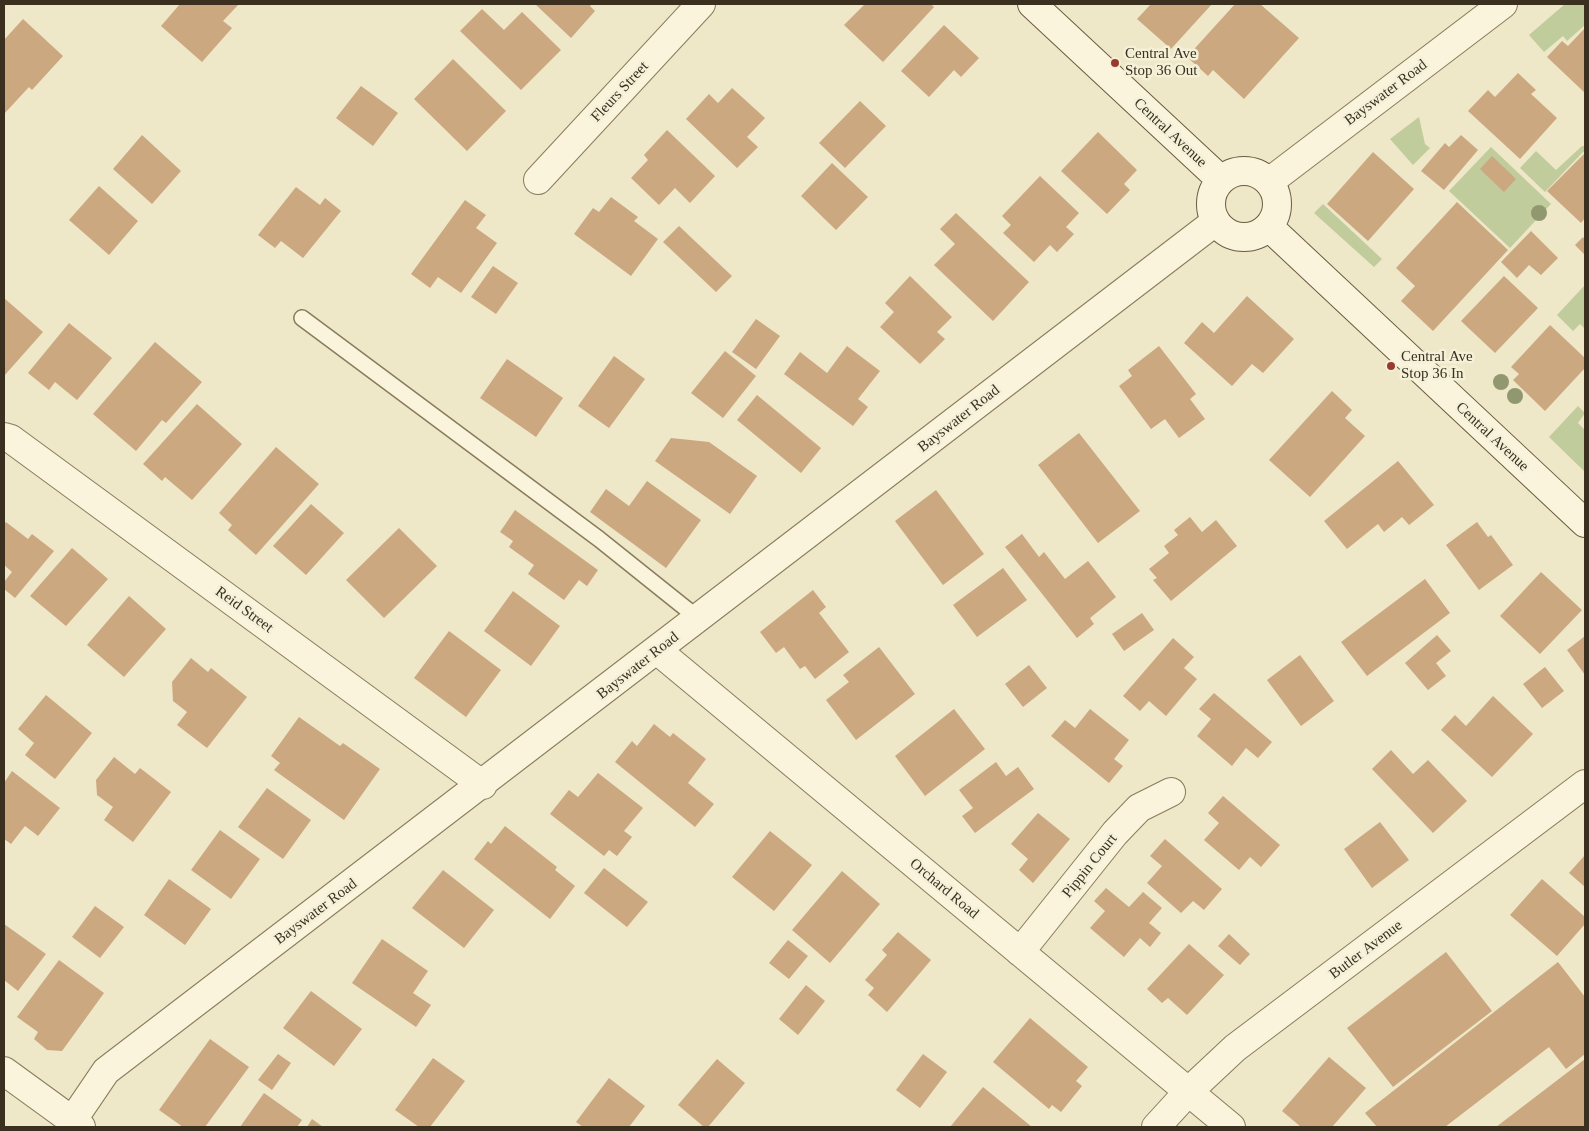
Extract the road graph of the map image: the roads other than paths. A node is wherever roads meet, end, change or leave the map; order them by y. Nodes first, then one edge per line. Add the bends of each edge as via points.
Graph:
1 (701, 4) edge
2 (1032, 4) edge
3 (1503, 4) edge
4 (538, 180) dead end
5 (1221, 180) junction
6 (1269, 182) junction
7 (1215, 222) junction
8 (1269, 227) junction
9 (302, 318) dead end
10 (4, 437) edge
11 (1585, 523) edge
12 (699, 619) junction
13 (658, 651) junction
14 (1585, 784) edge
15 (483, 785) junction
16 (1171, 792) dead end
17 (1020, 952) junction
18 (4, 1072) edge
19 (1188, 1092) junction
20 (76, 1124) edge
21 (1156, 1127) edge
22 (1231, 1127) edge

1 - 4 street, Fleurs Street
2 - 5 street, Central Avenue
3 - 6 street, Bayswater Road
5 - 6 street via 1240,171 1251,171
5 - 7 street via 1211,200
6 - 8 street via 1275,190 1278,209
7 - 8 street via 1222,230 1241,238 1261,233
7 - 12 street, Bayswater Road
8 - 11 street, Central Avenue
9 - 12 lane
10 - 15 street, Reid Street
12 - 13 street, Bayswater Road
13 - 15 street, Bayswater Road
13 - 17 street, Orchard Road
14 - 19 street, Butler Avenue via 1235,1048
15 - 20 street, Bayswater Road via 106,1071
16 - 17 street, Pippin Court via 1139,808 1115,833
17 - 19 street, Orchard Road
18 - 20 street
19 - 21 street, Butler Avenue
19 - 22 street, Orchard Road

